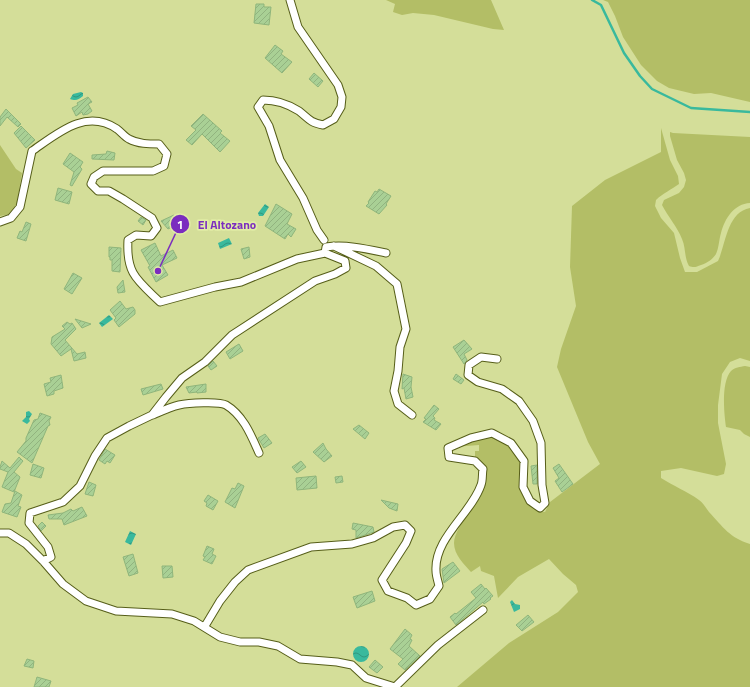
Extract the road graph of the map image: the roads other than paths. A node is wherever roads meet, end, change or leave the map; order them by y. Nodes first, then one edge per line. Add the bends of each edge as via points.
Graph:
1 (290, 0) edge
2 (0, 222) edge
3 (324, 240) dead end
4 (334, 246) junction
5 (386, 252) dead end
6 (325, 253) junction
7 (497, 359) dead end
8 (152, 415) junction
9 (412, 415) dead end
10 (259, 452) dead end
11 (0, 533) edge
12 (43, 561) junction
13 (482, 610) dead end
14 (205, 626) junction
15 (395, 687) edge

1 - 3 street via 298,27 338,85 342,97 341,107 334,119 323,125 312,123 290,106 272,100 263,100 258,108 270,126 280,160
2 - 6 street via 11,218 20,207 32,151 67,128 81,122 97,120 117,129 129,139 144,144 159,144 167,154 164,166 153,171 103,171 94,177 91,184 98,191 109,191 152,218 157,228 151,236 136,235 128,240 127,252 129,268 160,302 241,282 297,259
4 - 5 street
4 - 6 street via 326,247
4 - 9 street via 376,266 397,284 406,329 400,347 394,391 398,404
6 - 8 street via 345,260 346,268 315,281 232,335 205,362 182,378
7 - 14 street via 481,358 469,365 468,375 478,382 502,389 519,401 533,421 541,443 545,503 540,508 530,501 523,487 524,461 510,443 492,434 471,438 448,448 449,457 475,461 482,470 482,484 437,556 439,586 430,599 416,605 407,598 388,591 382,580 411,531 405,525 393,527 373,538 352,544 311,547 248,570 220,601
8 - 10 street via 180,404 224,404 239,416
8 - 12 street via 107,438 80,486 63,502 30,513 29,523 48,547 50,557
11 - 12 street via 9,533 26,544
12 - 14 street via 63,584 86,602 116,611 172,614
13 - 15 street via 438,645
14 - 15 street via 220,637 278,646 300,659 352,665 366,678

